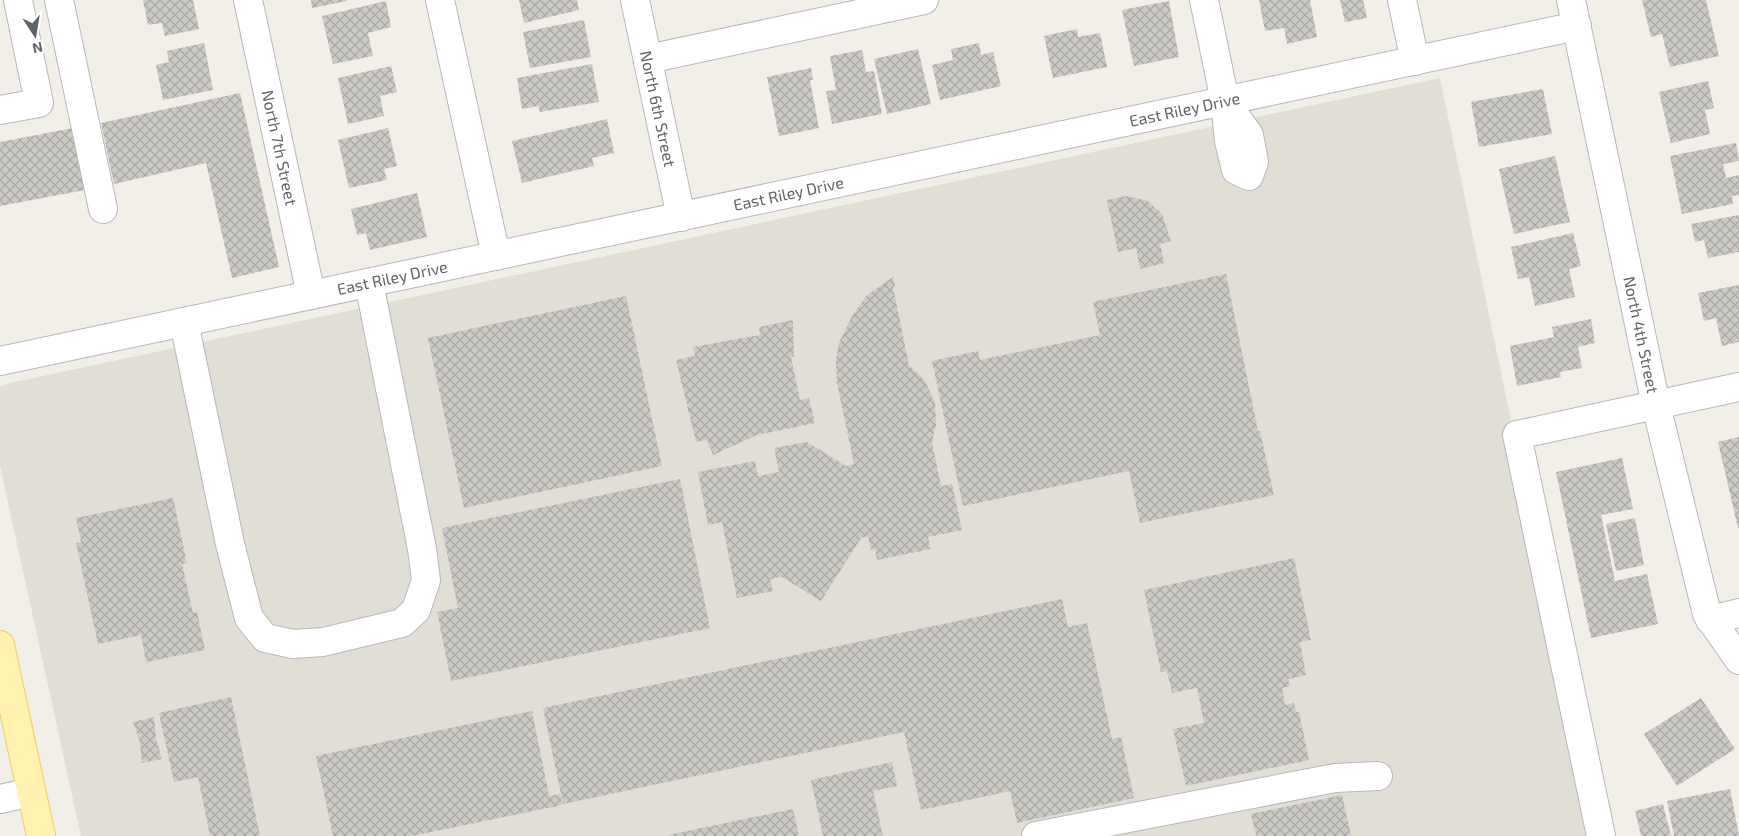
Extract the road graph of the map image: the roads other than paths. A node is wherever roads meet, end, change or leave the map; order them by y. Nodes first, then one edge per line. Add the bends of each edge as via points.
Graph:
1 (18, 0) edge
2 (59, 0) edge
3 (248, 0) edge
4 (440, 0) edge
5 (635, 0) edge
6 (924, 0) edge
7 (1204, 0) edge
8 (1402, 0) edge
9 (1571, 0) edge
10 (1576, 26) junction
11 (648, 59) junction
12 (1415, 61) junction
13 (80, 96) junction
14 (1225, 101) junction
15 (39, 104) junction
16 (0, 110) edge
17 (103, 209) dead end
18 (681, 217) junction
19 (496, 256) junction
20 (369, 283) junction
21 (311, 296) junction
22 (184, 322) junction
23 (0, 361) edge
24 (1739, 387) edge
25 (1656, 405) junction
26 (1739, 613) edge
27 (1710, 620) junction
28 (0, 645) edge
29 (1739, 660) edge
30 (1378, 776) dead end
31 (31, 792) junction
32 (0, 799) edge
33 (41, 836) edge
34 (1036, 836) edge
35 (1601, 836) edge

1 - 15 street
2 - 13 street
3 - 21 street, North 7th Street
4 - 19 street
5 - 11 street, North 6th Street
6 - 11 street
7 - 14 street
8 - 12 street
9 - 10 street, North 4th Street
10 - 12 street, East Riley Drive
10 - 25 street, North 4th Street
11 - 18 street, North 6th Street
12 - 14 street, East Riley Drive
13 - 15 street
13 - 17 street
14 - 18 street, East Riley Drive
15 - 16 street
18 - 19 street, East Riley Drive
19 - 20 street, East Riley Drive
20 - 21 street, East Riley Drive
20 - 22 street via 426,580 416,610 402,623 323,642 293,644 266,638 249,618 226,525
21 - 22 street, East Riley Drive
22 - 23 street, East Riley Drive
24 - 25 street
25 - 27 street, North 4th Street
25 - 35 street via 1517,435
26 - 27 street
27 - 29 street, North 4th Street
28 - 31 main road
30 - 34 street via 1335,778
31 - 32 street
31 - 33 main road

